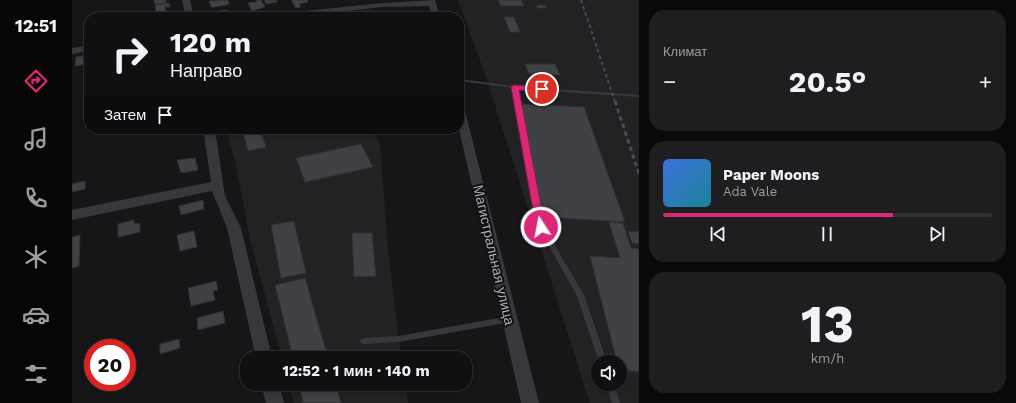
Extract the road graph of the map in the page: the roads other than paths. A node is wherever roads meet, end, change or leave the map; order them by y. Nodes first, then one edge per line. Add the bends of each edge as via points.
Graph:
1 (186, 0) edge
2 (432, 1) edge
3 (189, 12) edge
4 (320, 12) edge
5 (435, 12) edge
6 (84, 49) edge
7 (72, 50) edge
8 (464, 81) edge
9 (514, 87) junction
10 (639, 96) edge
11 (464, 128) edge
12 (210, 134) edge
13 (218, 185) junction
14 (72, 215) edge
15 (510, 319) junction
16 (364, 342) dead end
17 (262, 351) edge
18 (601, 355) edge
19 (271, 391) edge
20 (612, 391) edge
21 (274, 403) edge
22 (530, 403) edge
23 (616, 403) edge

1 - 3 street
2 - 4 street
2 - 5 street
6 - 7 street
8 - 9 lane
9 - 10 lane
9 - 18 lane via 541,227 580,295
11 - 15 street, Магистральная улица
12 - 13 street
13 - 14 street
13 - 17 street via 219,196 234,228
15 - 16 lane via 399,339
15 - 22 street, Магистральная улица
19 - 21 street
20 - 23 lane

